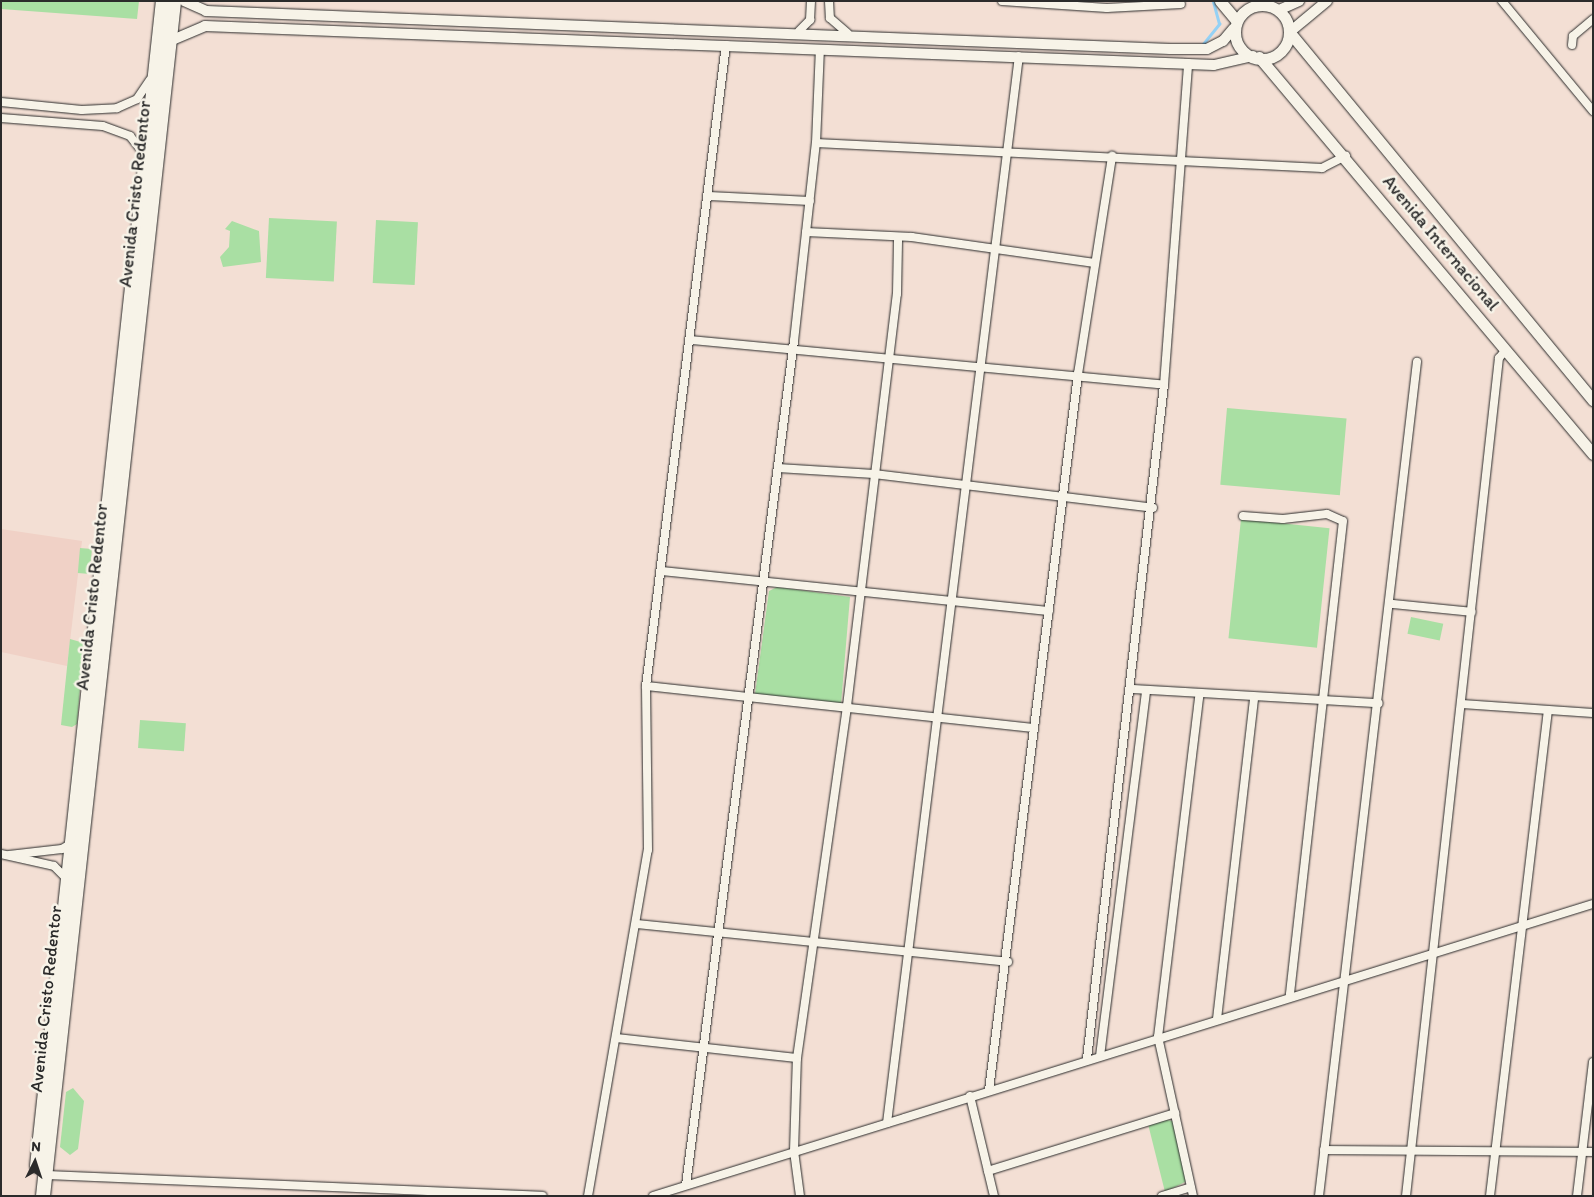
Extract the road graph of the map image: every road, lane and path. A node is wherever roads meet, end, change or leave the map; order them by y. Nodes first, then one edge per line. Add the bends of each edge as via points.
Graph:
1 (163, 1) edge
2 (174, 1) edge
3 (184, 1) edge
4 (811, 1) edge
5 (829, 1) edge
6 (1002, 1) edge
7 (1220, 1) edge
8 (1299, 1) edge
9 (1327, 1) edge
10 (1502, 1) edge
11 (1016, 2) edge
12 (1181, 4) dead end
13 (1260, 5) edge
14 (1278, 10) junction
15 (206, 11) junction
16 (1593, 19) edge
17 (507, 22) junction
18 (1234, 24) junction
19 (205, 26) junction
20 (741, 29) junction
21 (799, 31) junction
22 (1291, 32) junction
23 (847, 33) junction
24 (507, 36) junction
25 (899, 36) junction
26 (170, 42) junction
27 (726, 45) junction
28 (739, 45) junction
29 (1572, 45) dead end
30 (820, 49) junction
31 (897, 52) junction
32 (1020, 56) junction
33 (1256, 56) junction
34 (1188, 64) junction
35 (156, 67) junction
36 (1, 102) edge
37 (57, 109) junction
38 (82, 110) junction
39 (1593, 111) edge
40 (1, 118) edge
41 (57, 122) junction
42 (82, 125) junction
43 (816, 143) junction
44 (1007, 152) junction
45 (1112, 156) junction
46 (1346, 156) junction
47 (147, 160) junction
48 (1181, 160) junction
49 (709, 196) junction
50 (810, 202) junction
51 (806, 232) junction
52 (898, 240) junction
53 (996, 250) junction
54 (1094, 263) junction
55 (691, 340) junction
56 (793, 350) junction
57 (1506, 350) junction
58 (889, 360) junction
59 (1417, 362) dead end
60 (984, 370) junction
61 (1078, 374) junction
62 (1164, 385) junction
63 (1593, 400) edge
64 (1593, 454) edge
65 (778, 468) junction
66 (874, 474) junction
67 (969, 484) junction
68 (1062, 496) junction
69 (1152, 508) junction
70 (1243, 516) dead end
71 (660, 571) junction
72 (762, 580) junction
73 (860, 592) junction
74 (952, 600) junction
75 (1392, 604) junction
76 (1049, 610) junction
77 (1472, 612) junction
78 (646, 686) junction
79 (1133, 689) junction
80 (1146, 692) junction
81 (749, 696) junction
82 (1199, 696) junction
83 (1254, 699) junction
84 (1324, 700) junction
85 (1379, 704) junction
86 (1462, 704) junction
87 (847, 706) junction
88 (1548, 711) junction
89 (1593, 712) edge
90 (939, 718) junction
91 (1034, 728) junction
92 (73, 842) junction
93 (5, 854) edge
94 (68, 881) junction
95 (1593, 904) edge
96 (636, 924) junction
97 (1521, 925) junction
98 (719, 929) junction
99 (813, 940) junction
100 (906, 950) junction
101 (1432, 952) junction
102 (1008, 962) junction
103 (1342, 981) junction
104 (1290, 995) junction
105 (1217, 1019) junction
106 (1158, 1037) junction
107 (616, 1038) junction
108 (703, 1047) junction
109 (1100, 1056) junction
110 (797, 1058) junction
111 (1087, 1059) junction
112 (1593, 1062) edge
113 (990, 1090) junction
114 (970, 1096) junction
115 (1175, 1113) junction
116 (887, 1123) junction
117 (1324, 1150) junction
118 (794, 1151) junction
119 (1410, 1152) junction
120 (1495, 1152) junction
121 (1582, 1152) junction
122 (1593, 1152) edge
123 (988, 1171) junction
124 (45, 1175) junction
125 (686, 1185) junction
126 (1191, 1187) junction
127 (395, 1192) edge
128 (34, 1196) edge
129 (43, 1196) edge
130 (543, 1196) edge
131 (588, 1196) edge
132 (653, 1196) edge
133 (800, 1196) edge
134 (994, 1196) edge
135 (1162, 1196) edge
136 (1193, 1196) edge
137 (1319, 1196) edge
138 (1406, 1196) edge
139 (1490, 1196) edge
140 (1577, 1196) edge

1 - 35 highway, Avenida Cristo Redentor
2 - 26 highway, Avenida Cristo Redentor
3 - 15 main road
4 - 21 street via 810,20
5 - 23 street via 830,18
6 - 11 street
7 - 18 main road
8 - 14 main road
9 - 22 main road
10 - 39 street
11 - 12 street via 1107,8
13 - 14 main road
13 - 18 main road
14 - 22 main road
15 - 17 main road
15 - 19 main road
16 - 29 street via 1573,36
17 - 20 main road
17 - 24 main road
18 - 25 main road via 1223,41 1200,49
18 - 33 main road via 1236,44
19 - 24 main road
19 - 26 main road
20 - 21 main road
20 - 28 main road
21 - 23 main road
22 - 33 main road via 1279,51
22 - 63 main road, Avenida Internacional
23 - 25 main road
24 - 27 main road
25 - 31 main road
26 - 124 highway, Avenida Cristo Redentor
27 - 28 main road
27 - 49 street
28 - 30 main road
30 - 31 main road
30 - 43 street
31 - 32 main road
32 - 34 main road
32 - 44 street
33 - 34 main road via 1214,65
33 - 46 main road, Avenida Internacional
34 - 48 street
35 - 38 street via 145,91 130,105
35 - 47 highway, Avenida Cristo Redentor
36 - 37 street
37 - 38 street
37 - 41 street via 62,116
38 - 42 street via 73,116
40 - 41 street
41 - 42 street
42 - 47 street via 121,132 137,143
43 - 44 street
43 - 50 street
44 - 45 street
44 - 53 street
45 - 48 street
45 - 54 street
46 - 48 street via 1322,168
46 - 57 main road, Avenida Internacional
47 - 92 highway, Avenida Cristo Redentor
48 - 62 street
49 - 50 street
49 - 55 street
50 - 51 street
51 - 52 street
51 - 56 street
52 - 53 street via 912,237
52 - 58 street
53 - 54 street
53 - 60 street
54 - 61 street
55 - 56 street
55 - 71 street
56 - 58 street
56 - 65 street
57 - 64 main road, Avenida Internacional
57 - 77 street via 1499,358
58 - 60 street
58 - 66 street
59 - 75 street
60 - 61 street
60 - 67 street
61 - 62 street
61 - 68 street
62 - 69 street
65 - 66 street
65 - 72 street
66 - 67 street
66 - 73 street
67 - 68 street
67 - 74 street
68 - 69 street
68 - 76 street
69 - 79 street
70 - 84 street via 1283,519 1327,514 1343,521
71 - 72 street
71 - 78 street
72 - 73 street
72 - 81 street
73 - 74 street
73 - 87 street
74 - 76 street
74 - 90 street
75 - 77 street
75 - 85 street
76 - 91 street
77 - 86 street
78 - 81 street
78 - 96 street via 648,850
79 - 80 street
79 - 111 street
80 - 82 street
80 - 109 street
81 - 87 street
81 - 98 street
82 - 83 street
82 - 106 street
83 - 84 street
83 - 105 street
84 - 85 street
84 - 104 street
85 - 103 street
86 - 88 street
86 - 101 street
87 - 90 street
87 - 99 street
88 - 89 street
88 - 97 street
90 - 91 street
90 - 100 street
91 - 102 street
92 - 93 street via 62,849
92 - 94 highway, Avenida Cristo Redentor
93 - 94 street via 54,866
94 - 128 highway, Avenida Cristo Redentor
95 - 97 street
96 - 98 street
96 - 107 street
97 - 101 street
97 - 120 street
98 - 99 street
98 - 108 street
99 - 100 street
99 - 110 street
100 - 102 street
100 - 116 street
101 - 103 street
101 - 119 street
102 - 113 street
103 - 104 street
103 - 117 street
104 - 105 street
105 - 106 street
106 - 109 street
106 - 115 street
107 - 108 street
107 - 131 street
108 - 110 street
108 - 125 street
109 - 111 street
110 - 118 street
111 - 113 street
112 - 121 street
113 - 114 street
114 - 116 street
114 - 123 street
115 - 123 street
115 - 126 street
116 - 118 street
117 - 119 street
117 - 137 street
118 - 125 street
118 - 133 street
119 - 120 street
119 - 138 street
120 - 121 street
120 - 139 street
121 - 122 street
121 - 140 street
123 - 134 street
124 - 127 street
124 - 129 highway, Avenida Cristo Redentor
125 - 132 street
126 - 135 street
126 - 136 street
127 - 130 street

